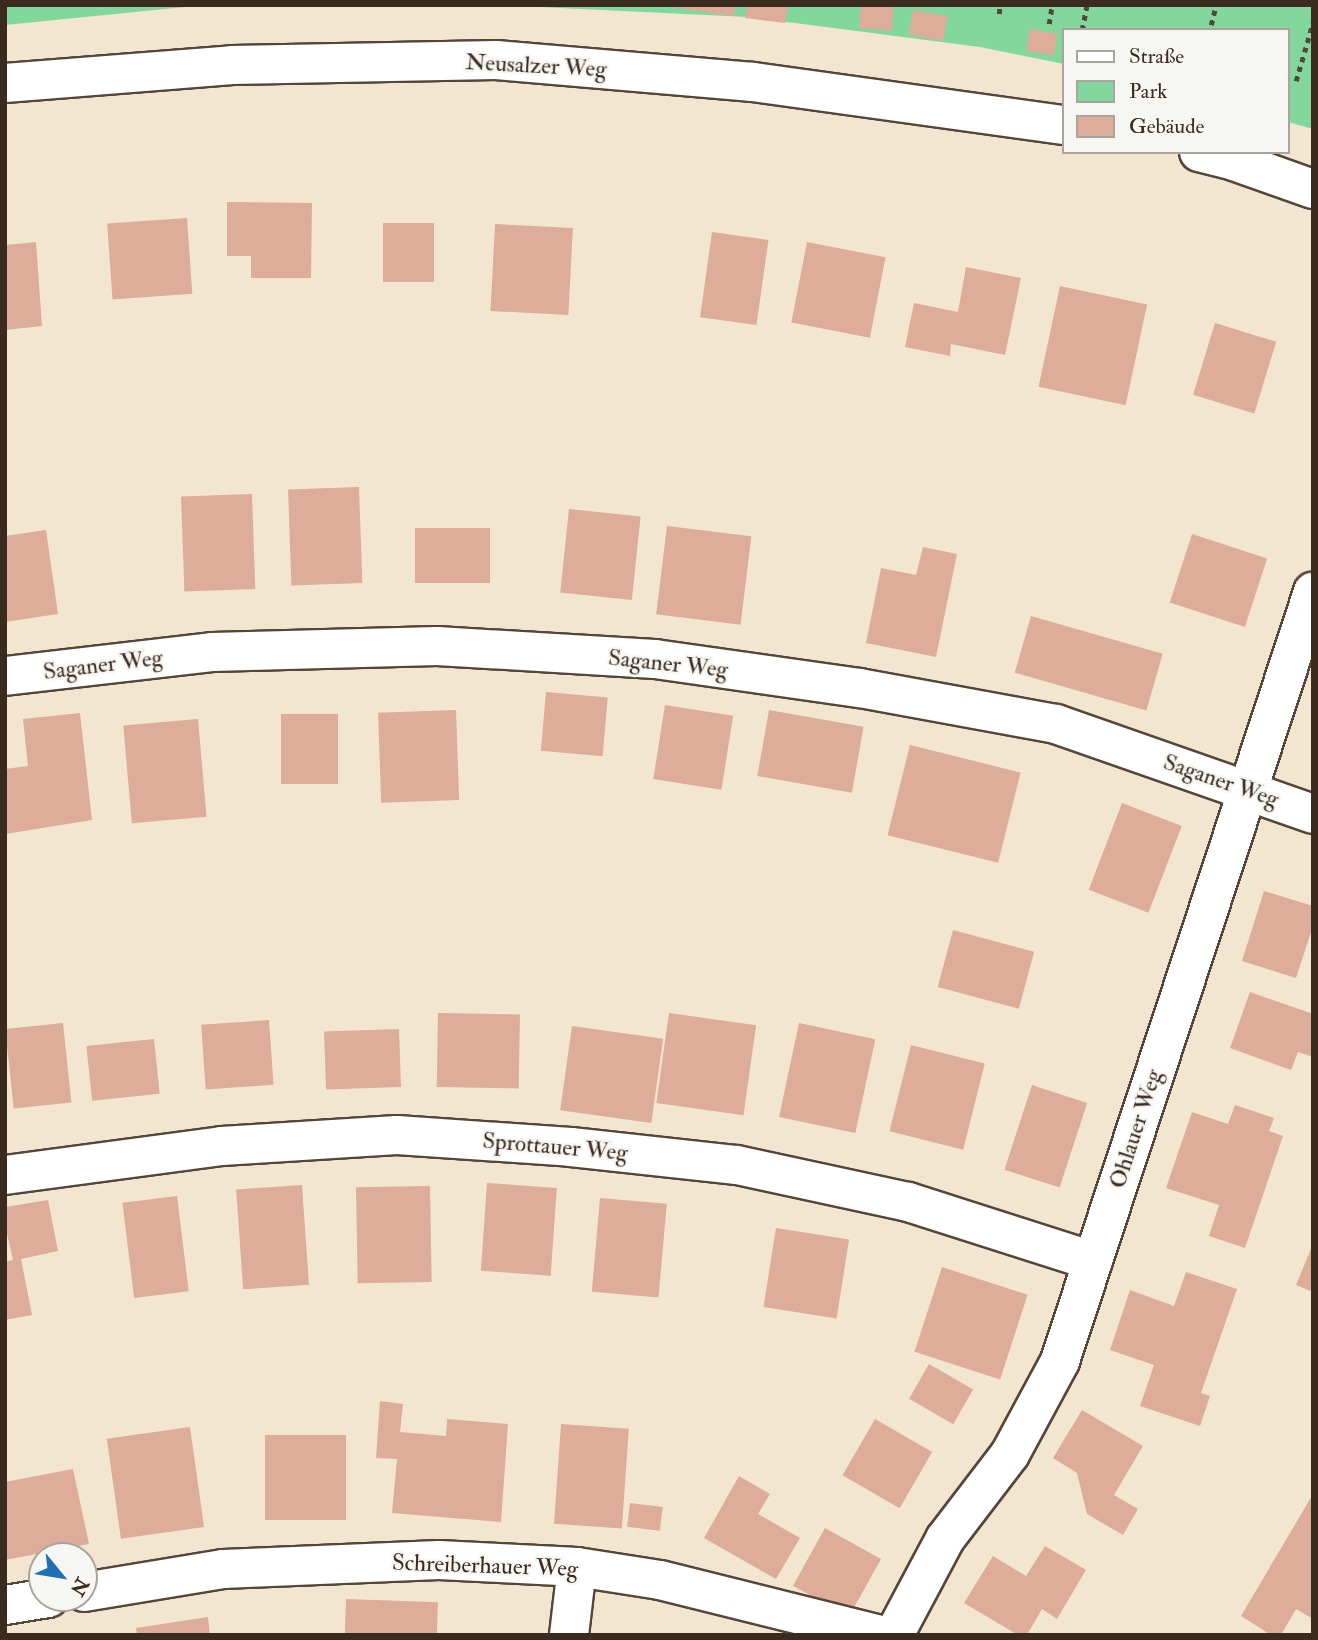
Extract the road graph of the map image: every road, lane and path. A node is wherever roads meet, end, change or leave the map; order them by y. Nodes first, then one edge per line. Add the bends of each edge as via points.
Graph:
1 (1000, 5) edge
2 (1052, 5) edge
3 (1087, 5) edge
4 (1216, 5) edge
5 (999, 14) dead end
6 (1313, 22) edge
7 (1049, 24) dead end
8 (1211, 24) dead end
9 (1082, 28) edge
10 (1296, 81) dead end
11 (5, 83) edge
12 (1062, 125) edge
13 (1207, 154) edge
14 (1313, 189) edge
15 (1313, 592) edge
16 (5, 676) edge
17 (1247, 789) junction
18 (1313, 814) edge
19 (5, 1175) edge
20 (1093, 1261) junction
21 (577, 1567) junction
22 (98, 1590) edge
23 (28, 1601) edge
24 (5, 1605) edge
25 (569, 1635) edge
26 (881, 1635) edge
27 (894, 1635) edge

1 - 5 path
2 - 7 path
3 - 9 path
4 - 8 path
6 - 10 path
11 - 12 street, Neusalzer Weg via 232,65 496,60 753,82
13 - 14 street
15 - 17 street, Ohlauer Weg
16 - 17 street, Saganer Weg via 212,652 437,646 655,660 860,688 1056,724
17 - 18 street, Saganer Weg
17 - 20 street, Ohlauer Weg
19 - 20 street, Sprottauer Weg via 222,1146 397,1135 571,1147 737,1165 895,1199
20 - 27 street, Ohlauer Weg via 1054,1373 1010,1454 945,1539
21 - 22 street, Schreiberhauer Weg via 439,1560 223,1569
21 - 25 street
21 - 26 street, Schreiberhauer Weg via 660,1580
23 - 24 street

